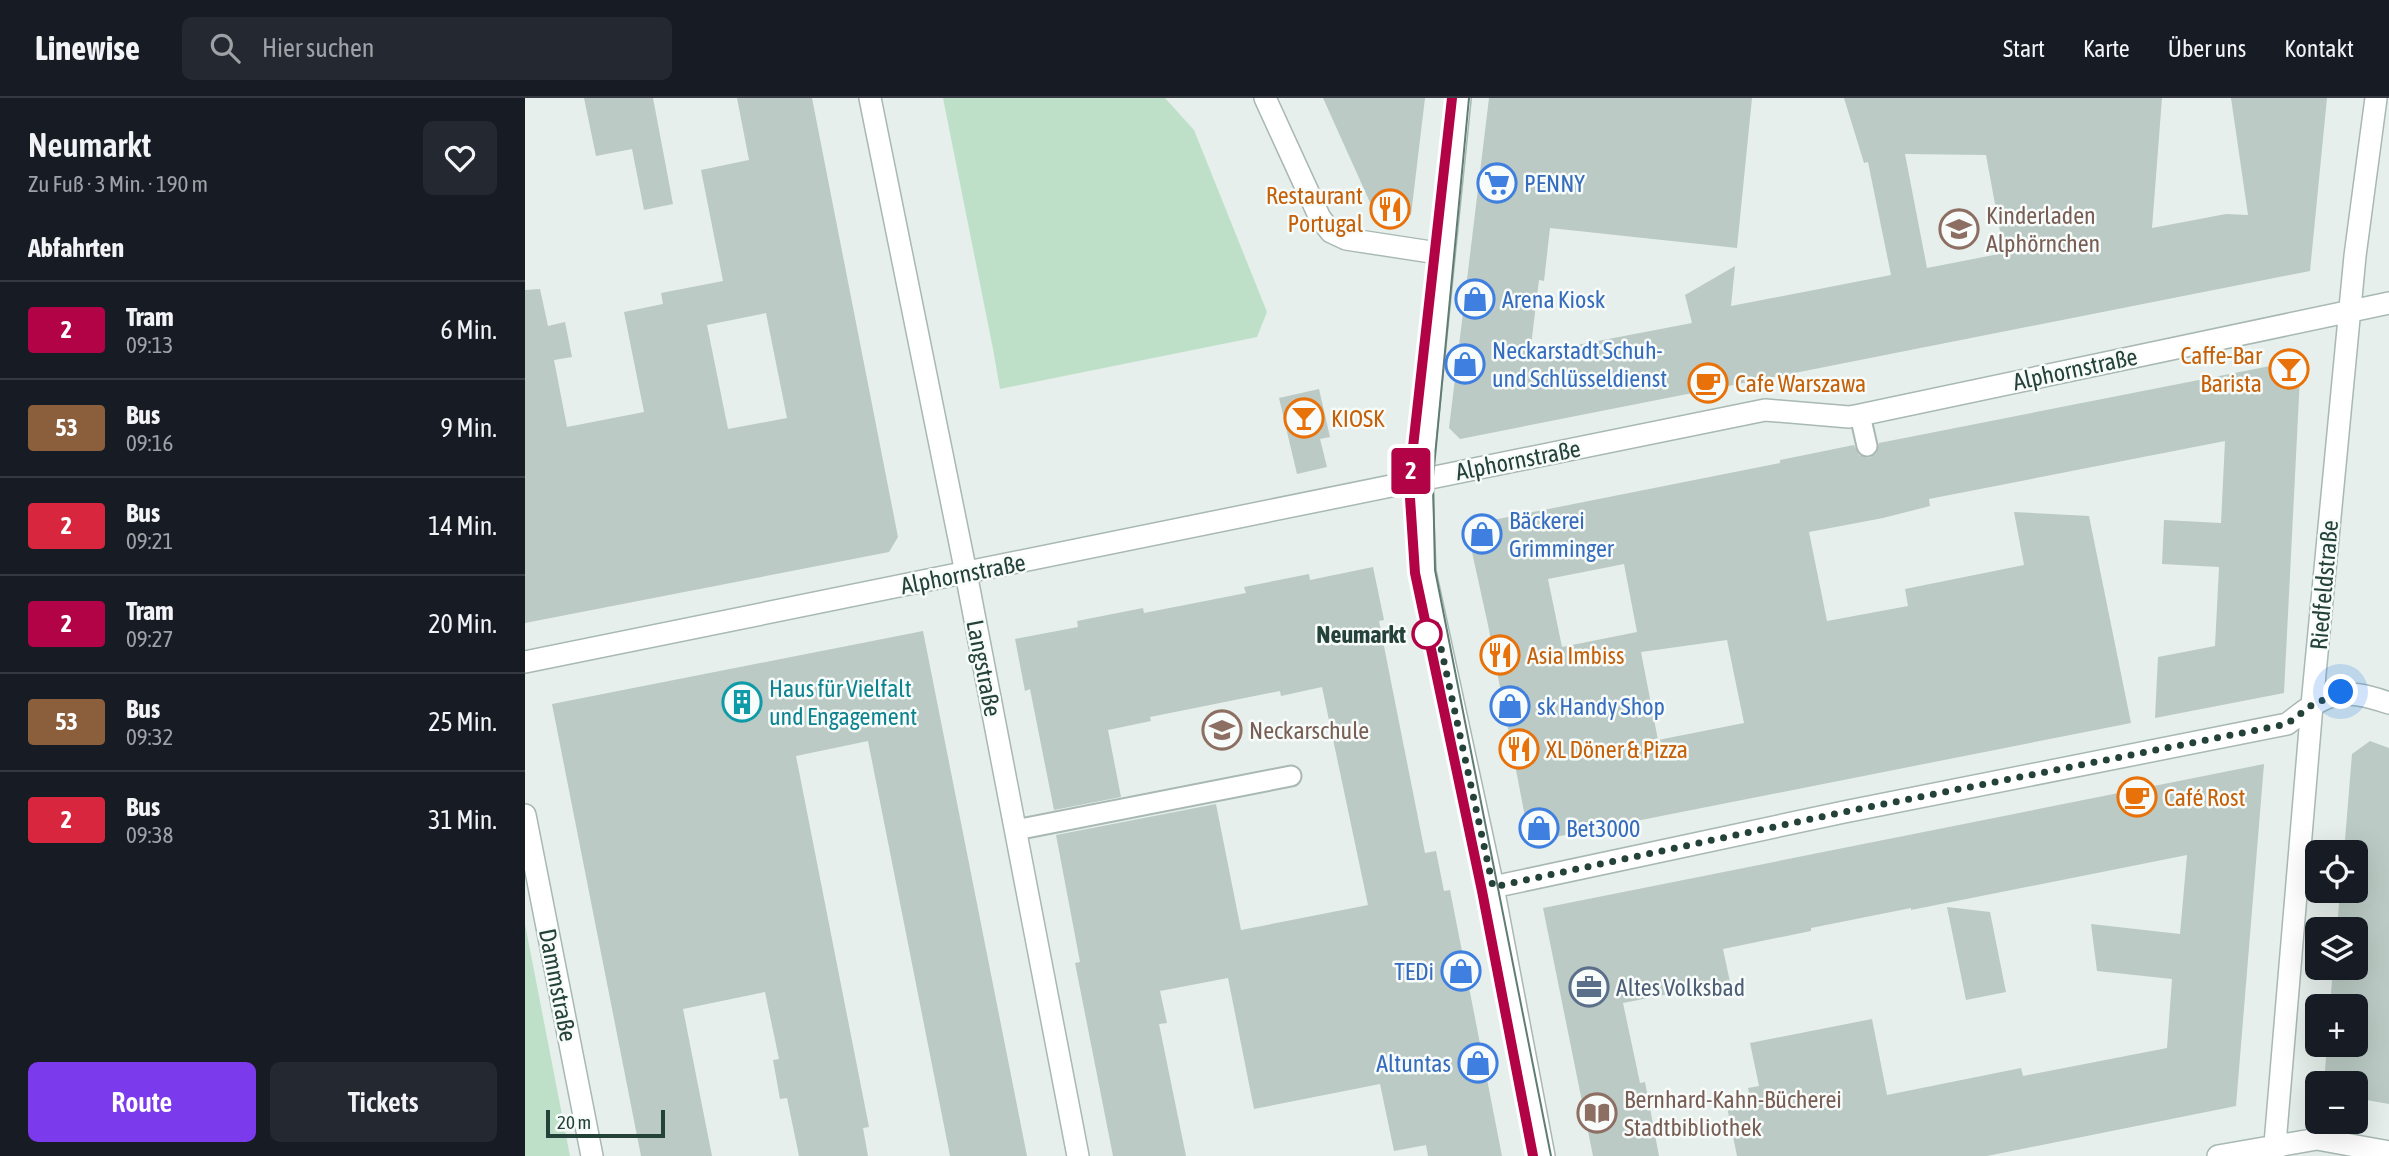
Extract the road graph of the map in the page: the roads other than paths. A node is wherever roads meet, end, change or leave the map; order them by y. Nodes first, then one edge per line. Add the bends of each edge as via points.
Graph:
1 (870, 98) edge
2 (1265, 98) edge
3 (1460, 98) edge
4 (2376, 98) edge
5 (1444, 254) junction
6 (2389, 303) edge
7 (2350, 310) junction
8 (1860, 415) junction
9 (1867, 446) dead end
10 (1421, 481) junction
11 (966, 573) junction
12 (525, 662) edge
13 (2389, 704) edge
14 (2312, 705) junction
15 (1291, 776) dead end
16 (525, 815) edge
17 (1016, 830) junction
18 (1493, 887) junction
19 (2274, 1150) edge
20 (2389, 1152) edge
21 (592, 1156) edge
22 (1079, 1156) edge
23 (1544, 1156) edge
24 (2218, 1156) edge

1 - 11 street, Langstraße
2 - 5 street via 1315,208 1331,232 1346,239
3 - 5 street
4 - 7 street, Riedfeldstraße
5 - 10 street
6 - 7 street, Alphornstraße
7 - 8 street, Alphornstraße
7 - 14 street, Riedfeldstraße
8 - 9 lane
8 - 10 street, Alphornstraße via 1765,410
10 - 11 street, Alphornstraße
10 - 18 street via 1425,572
11 - 12 street, Alphornstraße
11 - 17 street, Langstraße
13 - 14 street via 2341,692
14 - 18 street via 2287,724
14 - 19 street, Riedfeldstraße
15 - 17 lane
16 - 21 street, Dammstraße
17 - 22 street, Langstraße
18 - 23 street
19 - 20 street via 2317,1139
19 - 24 street

